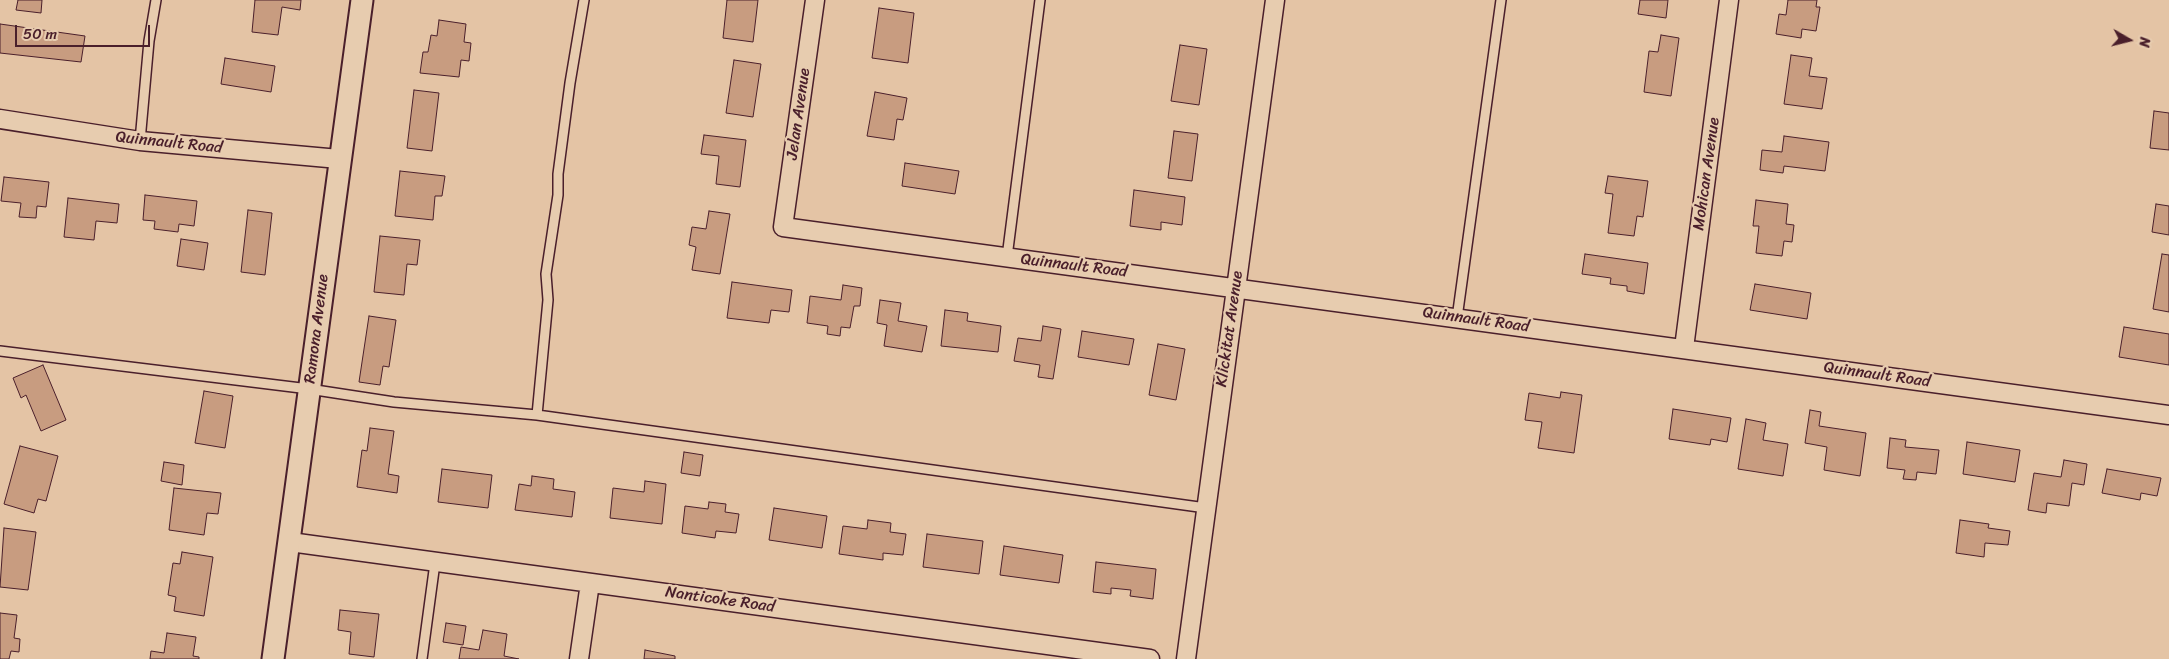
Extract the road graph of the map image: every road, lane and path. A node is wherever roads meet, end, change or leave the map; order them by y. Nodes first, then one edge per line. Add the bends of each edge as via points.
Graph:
1 (156, 0) edge
2 (362, 0) edge
3 (584, 0) edge
4 (814, 0) edge
5 (1040, 0) edge
6 (1275, 0) edge
7 (1501, 0) edge
8 (1730, 0) edge
9 (0, 119) edge
10 (140, 141) junction
11 (338, 159) junction
12 (782, 227) joint
13 (1007, 257) junction
14 (1236, 287) junction
15 (1457, 318) junction
16 (1684, 348) junction
17 (0, 351) edge
18 (309, 389) junction
19 (2169, 415) edge
20 (537, 416) junction
21 (1206, 508) junction
22 (290, 542) junction
23 (435, 563) junction
24 (590, 583) junction
25 (273, 659) edge
26 (422, 659) edge
27 (579, 659) edge
28 (1150, 659) edge
29 (1186, 659) edge

1 - 10 lane
2 - 11 street, Ramona Avenue
3 - 20 lane via 546,274 548,300
4 - 12 street, Jelan Avenue
5 - 13 lane
6 - 14 street, Klickitat Avenue
7 - 15 lane
8 - 16 street, Mohican Avenue
9 - 10 street, Quinnault Road
10 - 11 street, Quinnault Road
11 - 18 street, Ramona Avenue
12 - 13 street, Quinnault Road
13 - 14 street, Quinnault Road
14 - 15 street, Quinnault Road
14 - 21 street, Klickitat Avenue
15 - 16 street, Quinnault Road
16 - 19 street, Quinnault Road
17 - 18 lane
18 - 20 lane via 394,402
18 - 22 street, Ramona Avenue
20 - 21 lane
21 - 29 street, Klickitat Avenue
22 - 23 street, Nanticoke Road
22 - 25 street, Ramona Avenue
23 - 24 street, Nanticoke Road
23 - 26 lane
24 - 27 street
24 - 28 street, Nanticoke Road

